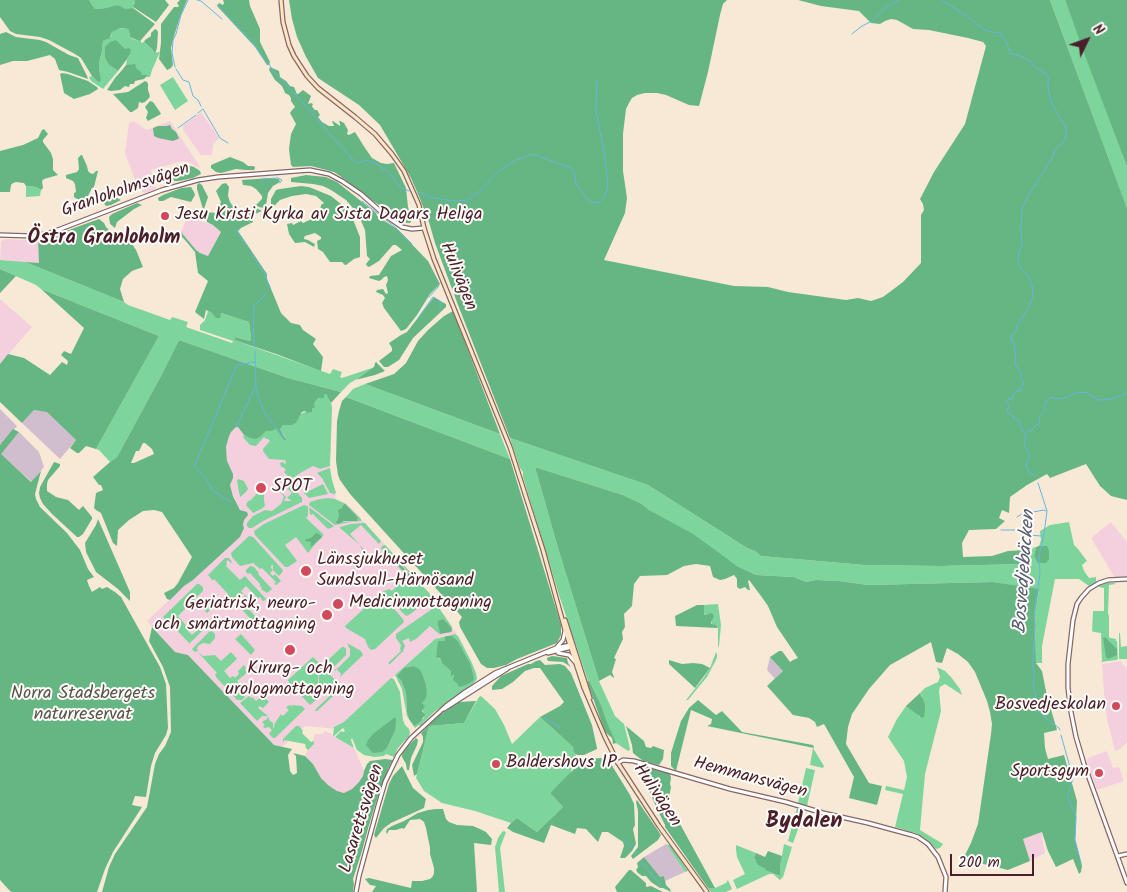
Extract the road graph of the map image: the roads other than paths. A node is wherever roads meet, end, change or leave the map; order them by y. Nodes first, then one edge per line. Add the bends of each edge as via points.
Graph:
1 (281, 0) edge
2 (424, 228) junction
3 (0, 235) edge
4 (1127, 580) edge
5 (557, 599) junction
6 (565, 630) junction
7 (571, 646) junction
8 (556, 648) junction
9 (552, 653) junction
10 (545, 654) junction
11 (575, 663) junction
12 (593, 709) junction
13 (630, 761) junction
14 (618, 763) junction
15 (620, 767) junction
16 (1127, 854) edge
17 (1118, 856) junction
18 (1127, 883) edge
19 (356, 892) edge
20 (706, 892) edge
21 (945, 892) edge

1 - 2 main road, Hulivägen via 284,30 298,63 318,88 384,143 404,171 419,205
2 - 3 street, Granloholmsvägen via 402,226 342,181 310,170 198,180 162,190 50,233
2 - 5 main road, Hulivägen via 510,448
4 - 17 street via 1102,582 1084,594 1077,604 1073,620 1069,655 1068,688 1074,729
5 - 6 main road, Hulivägen
5 - 7 main road, Hulivägen
6 - 7 main road, Hulivägen
6 - 8 street via 563,640
7 - 8 street, Lasarettsvägen
7 - 9 street, Lasarettsvägen
7 - 11 main road, Hulivägen
7 - 12 main road, Hulivägen
8 - 10 street, Lasarettsvägen
9 - 10 street, Lasarettsvägen
9 - 11 street via 569,655
10 - 19 street, Lasarettsvägen via 510,667 439,712 411,738 391,768
11 - 12 main road, Hulivägen
12 - 14 main road, Hulivägen
13 - 14 street, Hemmansvägen
13 - 15 street
13 - 21 street, Hemmansvägen via 918,837 938,857 946,877
14 - 15 main road, Hulivägen
15 - 20 main road, Hulivägen
16 - 17 street
17 - 18 street

